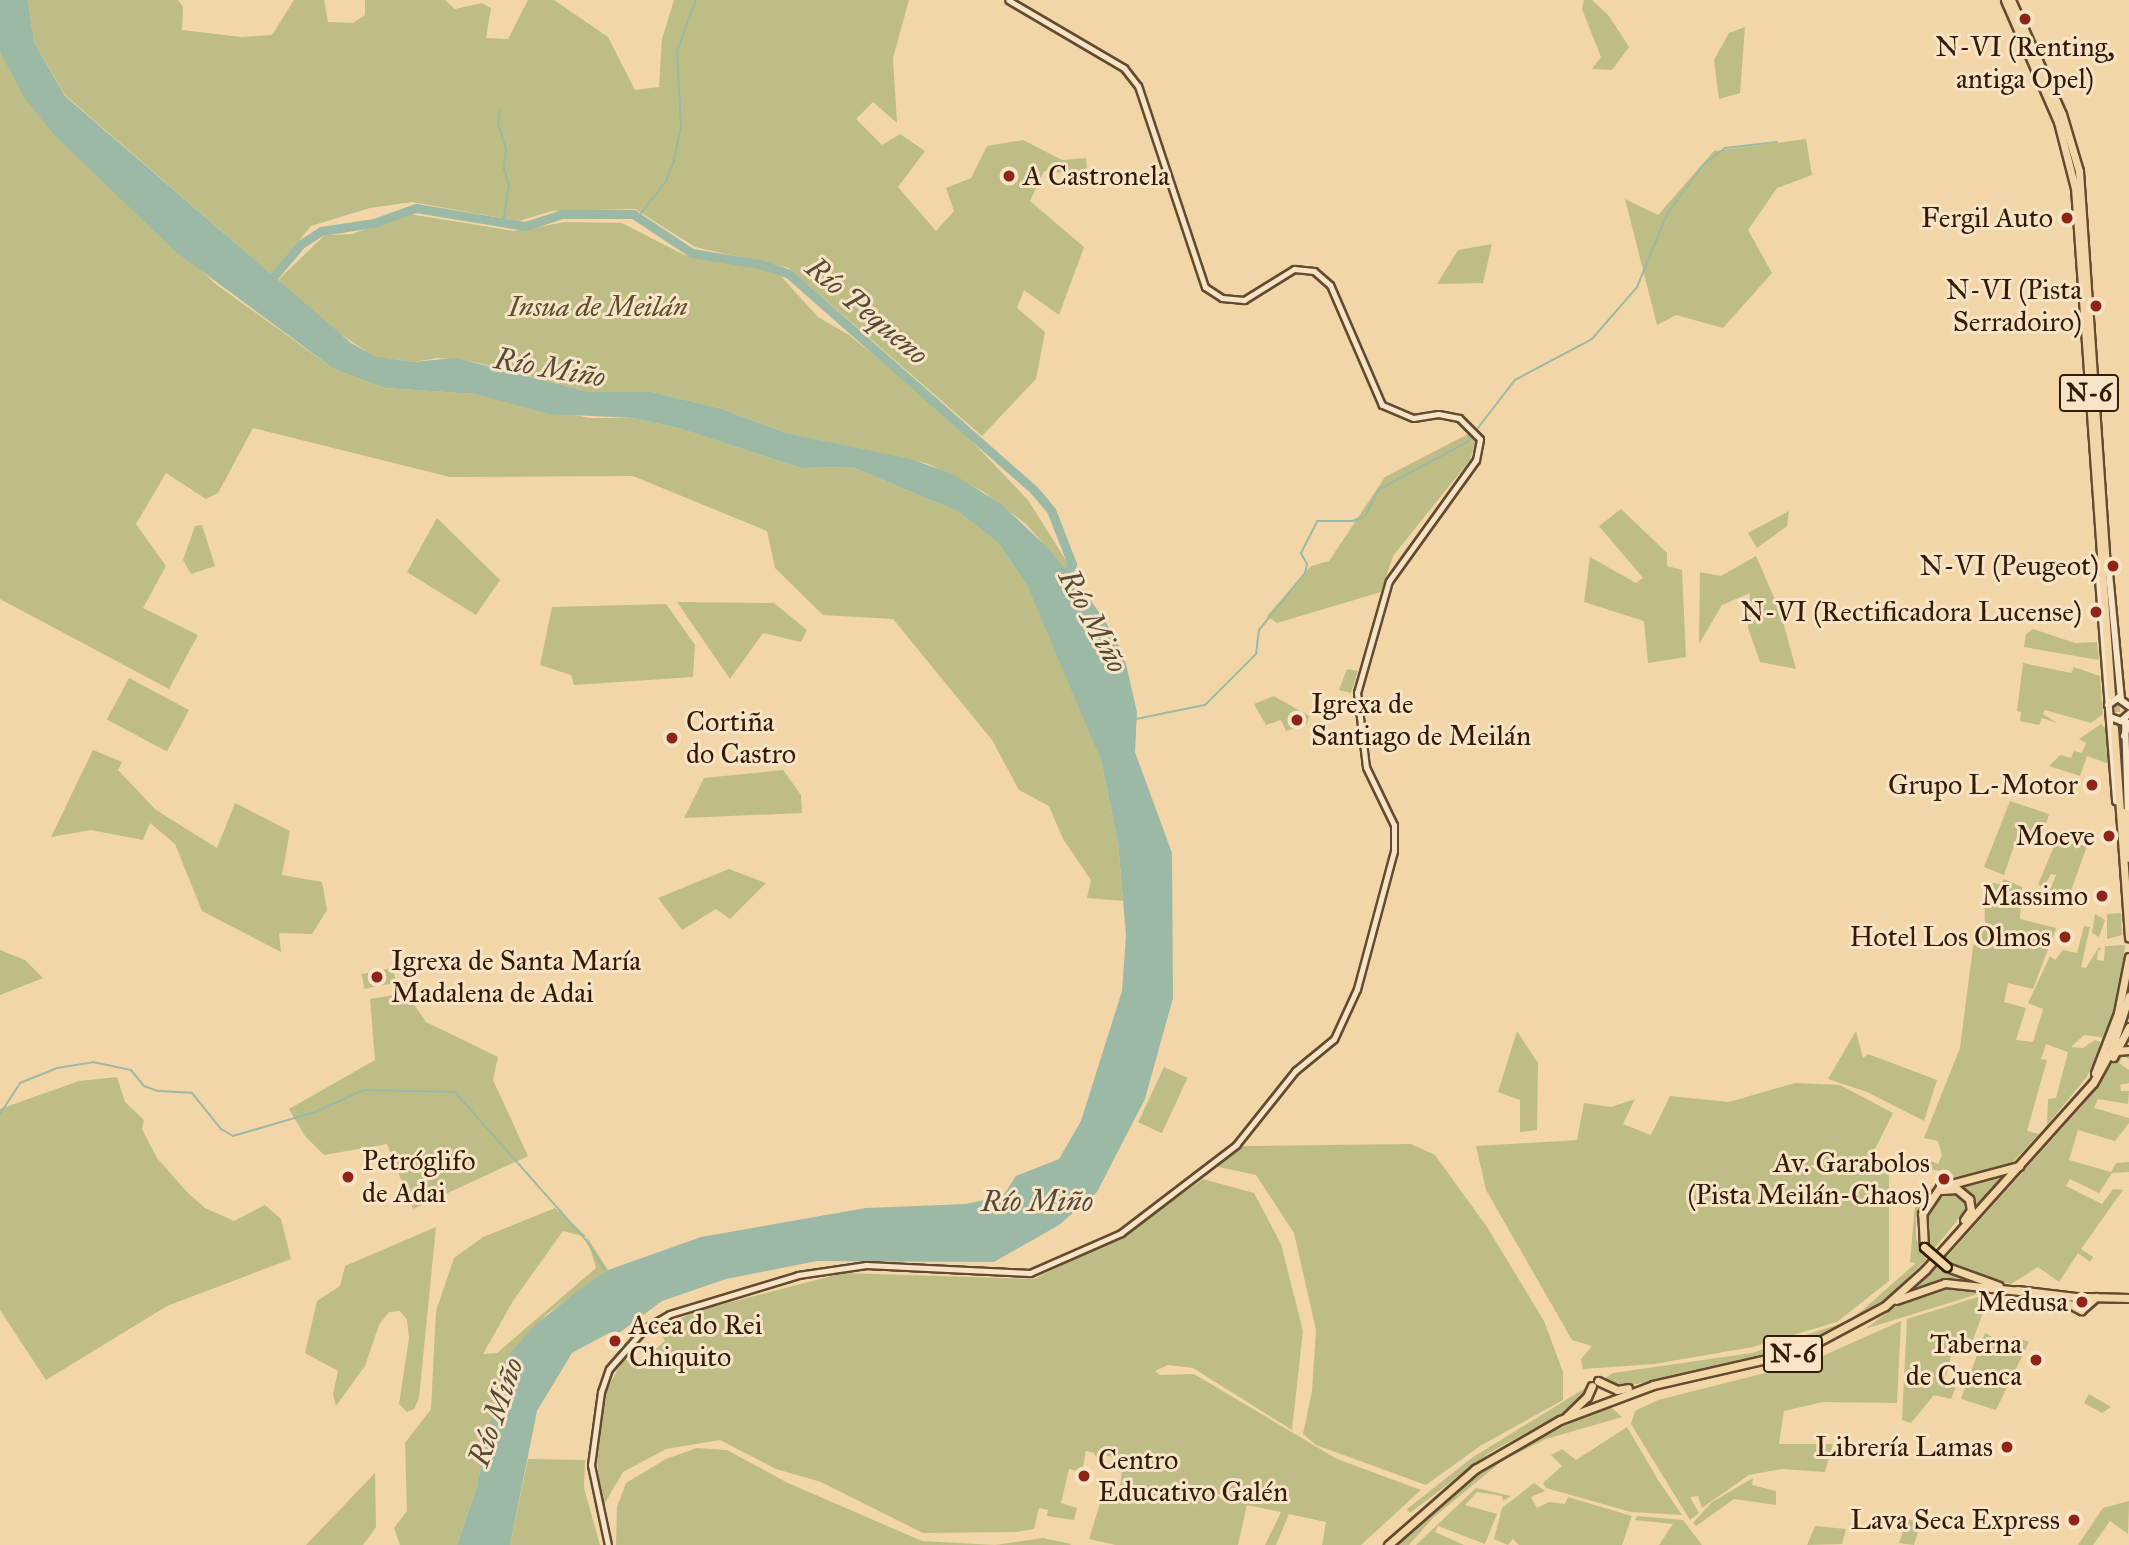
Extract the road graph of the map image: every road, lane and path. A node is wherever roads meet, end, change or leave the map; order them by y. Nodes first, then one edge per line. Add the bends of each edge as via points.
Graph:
1 (1007, 0) edge
2 (2005, 0) edge
3 (2011, 0) edge
4 (2101, 534) junction
5 (2122, 700) edge
6 (2108, 705) junction
7 (2110, 717) junction
8 (2128, 719) edge
9 (2116, 728) tunnel mouth
10 (2127, 857) edge
11 (2129, 937) edge
12 (2129, 957) edge
13 (2129, 996) edge
14 (2129, 1027) edge
15 (2129, 1050) edge
16 (2116, 1051) junction
17 (2103, 1069) junction
18 (2085, 1091) junction
19 (2020, 1166) junction
20 (1932, 1195) junction
21 (1941, 1252) junction
22 (2020, 1291) junction
23 (2113, 1298) junction
24 (2129, 1298) edge
25 (2090, 1299) junction
26 (2075, 1301) junction
27 (2129, 1304) edge
28 (1885, 1306) junction
29 (1646, 1387) junction
30 (1565, 1418) junction
31 (608, 1545) edge
32 (1388, 1545) edge

1 - 31 street via 1108,58 1138,86 1205,287 1222,298 1244,300 1294,269 1314,271 1330,285 1382,405 1413,418 1438,414 1459,418 1480,439 1476,460 1389,581 1357,693 1366,767 1394,825 1394,851 1357,989 1334,1039 1295,1071 1236,1145 1121,1233 1030,1273 866,1265 810,1272 670,1314 644,1329 609,1369 601,1392 591,1465
2 - 4 highway, N-6 via 2058,122 2076,188
3 - 4 highway, N-6 via 2062,114 2079,171
4 - 5 highway, N-6
4 - 6 main road
5 - 6 main road
6 - 7 main road
7 - 8 main road
7 - 10 main road
8 - 10 main road via 2123,738
9 - 10 highway
10 - 11 highway
12 - 18 highway, N-6 via 2118,1013
13 - 17 highway, N-6
14 - 16 highway
15 - 16 highway
16 - 17 highway
17 - 18 highway, N-6
18 - 19 highway, N-6
19 - 20 highway via 1945,1184
19 - 21 highway, N-6
20 - 21 highway via 1951,1188 1963,1193 1972,1205
20 - 22 highway, bridge via 1920,1226 1924,1247 1951,1269
21 - 28 highway, N-6
22 - 26 highway
22 - 28 highway via 1945,1283
23 - 24 highway
23 - 25 highway
23 - 27 highway
25 - 26 highway
25 - 26 highway via 2083,1309
28 - 29 highway, N-6 via 1822,1343 1792,1354
29 - 30 highway, N-6
29 - 30 highway via 1617,1390 1595,1383
30 - 32 highway, N-6 via 1475,1469

